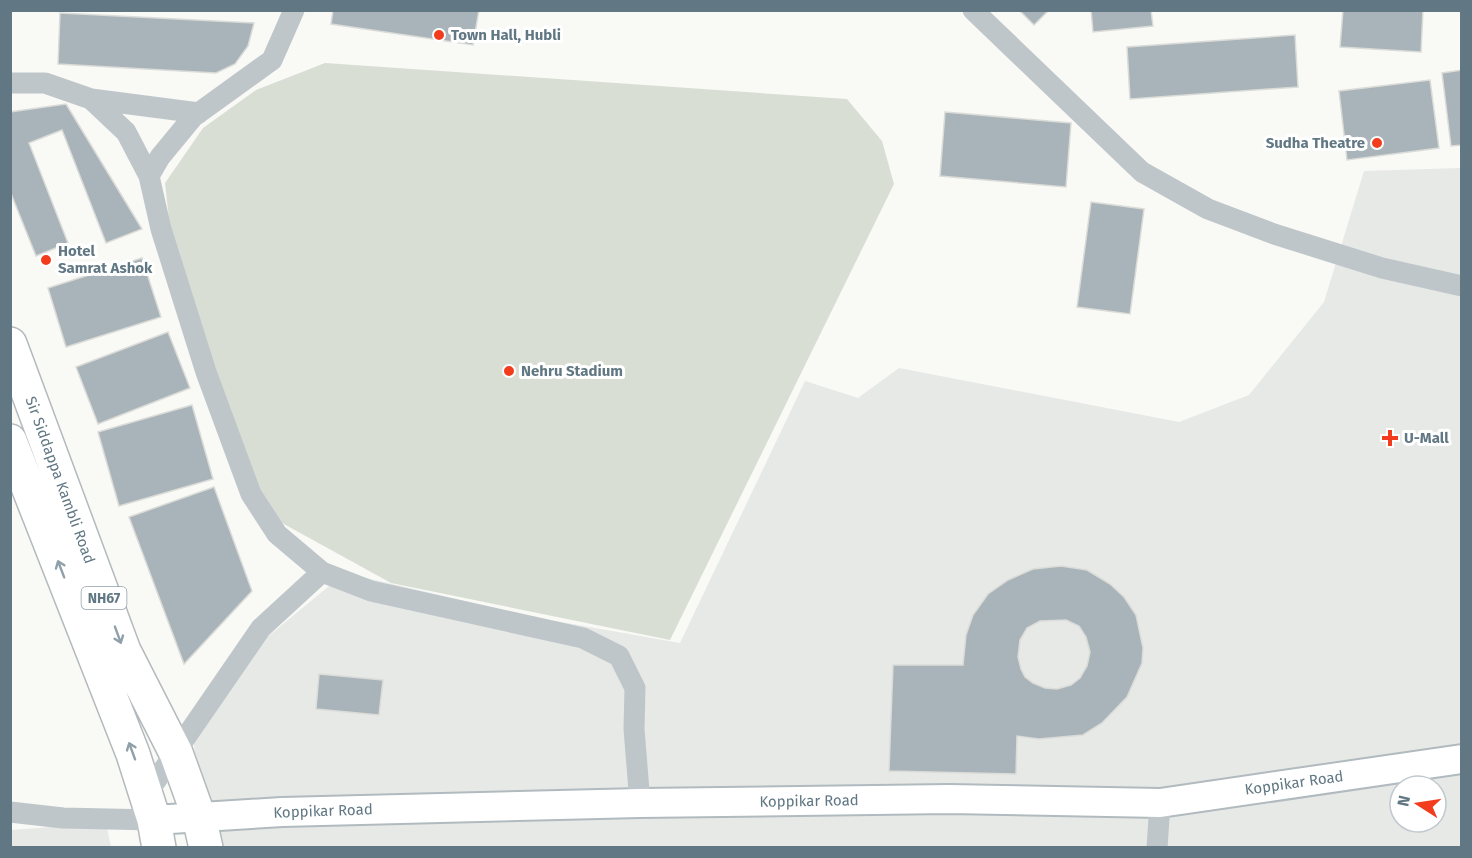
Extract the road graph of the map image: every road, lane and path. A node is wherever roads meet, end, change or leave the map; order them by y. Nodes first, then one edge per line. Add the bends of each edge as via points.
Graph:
1 (294, 10) edge
2 (973, 10) edge
3 (10, 83) edge
4 (91, 99) junction
5 (199, 113) junction
6 (149, 176) junction
7 (1461, 286) edge
8 (10, 344) edge
9 (10, 441) edge
10 (322, 572) junction
11 (176, 753) junction
12 (1461, 759) edge
13 (640, 803) junction
14 (1160, 803) junction
15 (10, 812) edge
16 (153, 821) edge
17 (203, 832) edge
18 (1158, 848) edge

1 - 5 street via 272,60
2 - 7 street via 1142,172 1208,209 1274,234 1382,268
3 - 4 street via 45,83
4 - 5 street
4 - 6 street via 126,132
5 - 6 street via 160,157
6 - 10 street via 161,229 206,372 251,494 277,534
8 -> 11 highway, Sir Siddappa Kambli Road / NH67 via 124,651
16 -> 9 highway, Sir Siddappa Kambli Road / NH67 via 133,753
10 - 11 street via 261,628
10 - 13 street via 371,591 583,638 619,656 635,688
11 - 16 street
11 - 17 highway, Sir Siddappa Kambli Road / NH67
12 - 14 main road, Koppikar Road
13 - 14 main road, Koppikar Road
13 - 17 main road, Koppikar Road via 282,812
14 - 18 street
15 - 16 street
16 - 17 main road, Koppikar Road

